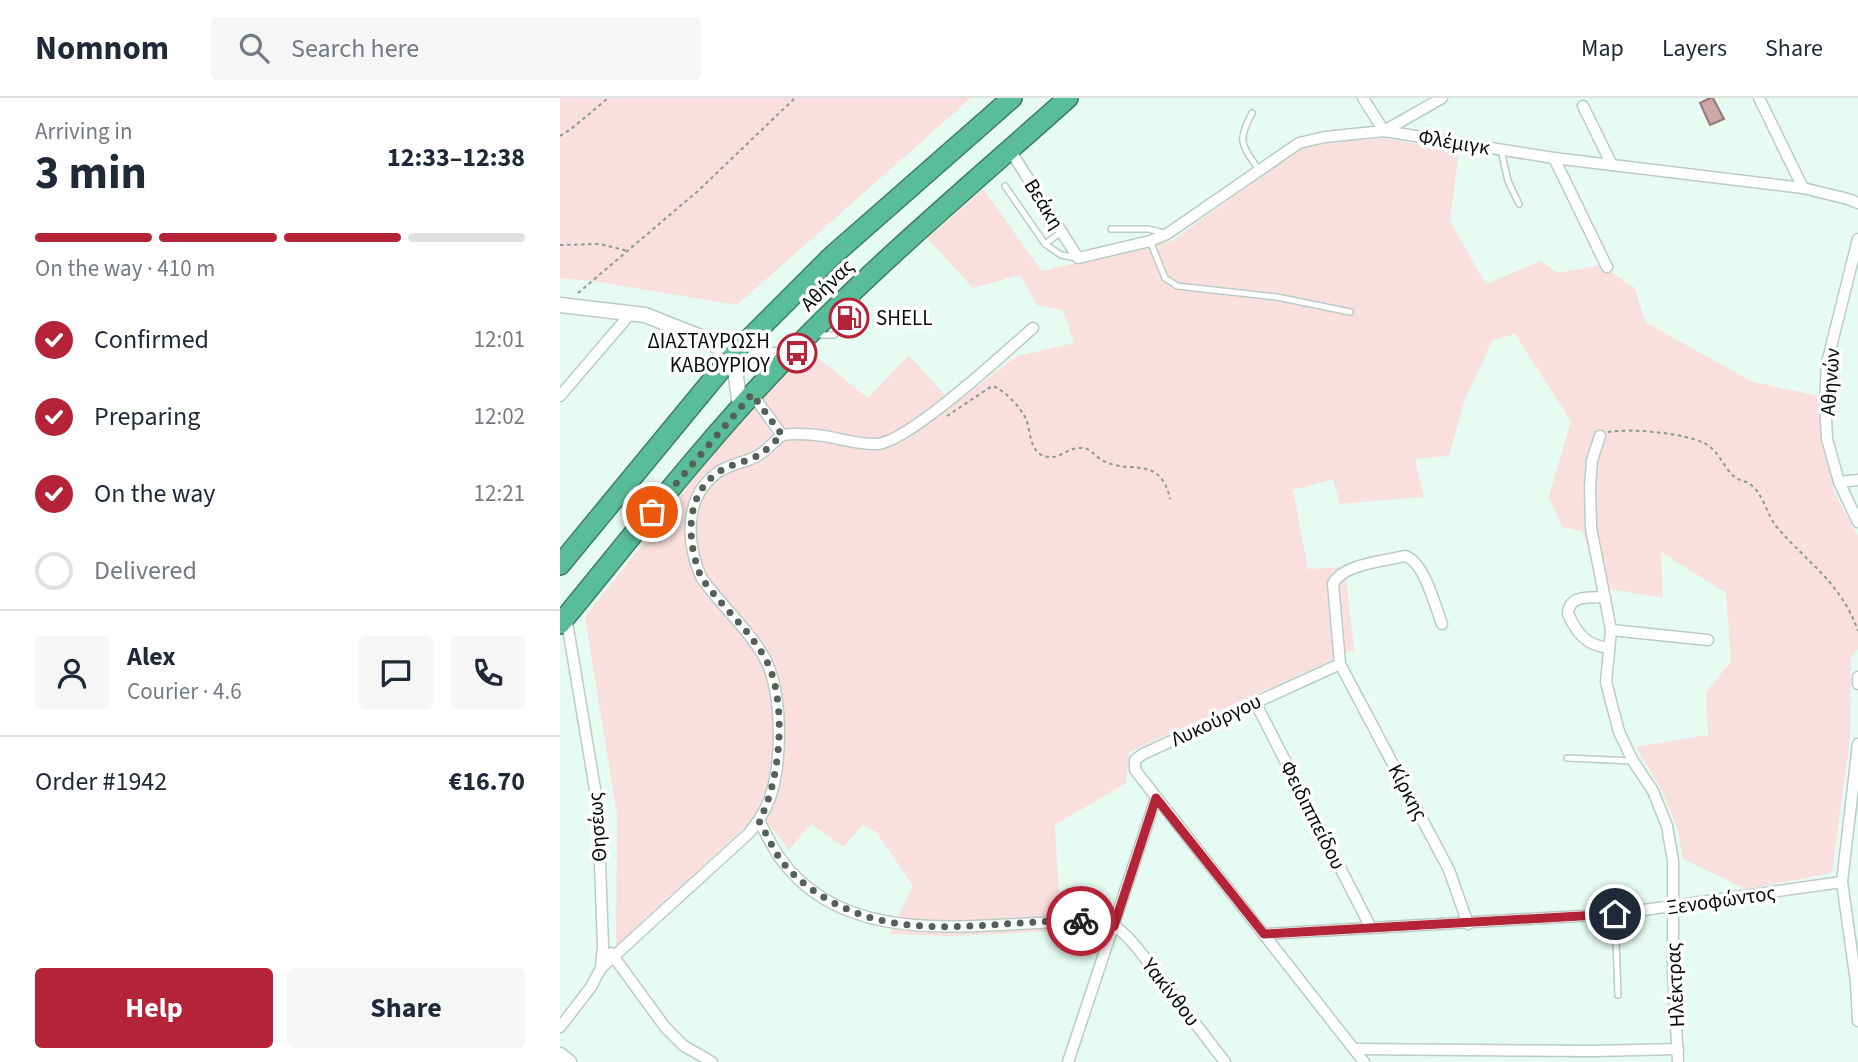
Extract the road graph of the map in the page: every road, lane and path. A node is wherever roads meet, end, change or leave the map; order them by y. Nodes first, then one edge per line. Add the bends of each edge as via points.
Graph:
1 (608, 98) edge
2 (795, 98) edge
3 (1012, 98) edge
4 (1068, 98) edge
5 (1363, 98) edge
6 (1442, 98) edge
7 (1759, 98) edge
8 (1583, 106) dead end
9 (1252, 113) dead end
10 (1384, 131) junction
11 (560, 136) edge
12 (1010, 150) junction
13 (1501, 150) junction
14 (1554, 158) junction
15 (1612, 165) junction
16 (1259, 170) junction
17 (1005, 186) dead end
18 (1803, 188) junction
19 (1519, 204) dead end
20 (1858, 204) edge
21 (1111, 229) dead end
22 (1061, 232) junction
23 (1167, 234) junction
24 (1858, 239) edge
25 (1150, 241) junction
26 (1045, 244) junction
27 (560, 245) edge
28 (628, 251) junction
29 (1078, 258) junction
30 (1607, 267) dead end
31 (562, 305) edge
32 (631, 313) junction
33 (1350, 313) dead end
34 (1032, 328) dead end
35 (733, 355) junction
36 (788, 355) junction
37 (560, 396) edge
38 (746, 400) junction
39 (944, 418) dead end
40 (782, 435) junction
41 (1600, 436) joint
42 (1858, 480) edge
43 (1839, 482) junction
44 (1170, 499) dead end
45 (1858, 522) edge
46 (562, 561) edge
47 (1605, 597) junction
48 (563, 620) edge
49 (1442, 624) dead end
50 (1611, 630) junction
51 (1858, 631) edge
52 (1708, 640) dead end
53 (1609, 648) junction
54 (1340, 664) junction
55 (1858, 677) edge
56 (1858, 684) edge
57 (1255, 702) junction
58 (1858, 744) edge
59 (1567, 758) dead end
60 (1633, 761) junction
61 (1156, 798) junction
62 (759, 821) junction
63 (1842, 882) junction
64 (1672, 907) junction
65 (1615, 914) junction
66 (1468, 924) junction
67 (1114, 926) junction
68 (1371, 928) junction
69 (1264, 934) junction
70 (603, 946) junction
71 (614, 956) junction
72 (601, 968) junction
73 (1618, 995) dead end
74 (1858, 1021) edge
75 (560, 1027) edge
76 (1354, 1049) junction
77 (1678, 1049) junction
78 (560, 1055) edge
79 (569, 1062) edge
80 (712, 1062) edge
81 (1068, 1062) edge
82 (1226, 1062) edge
83 (1364, 1062) edge
84 (1678, 1062) edge

1 - 11 path
2 - 28 path
3 - 35 highway, Αθήνας via 831,257
4 - 12 highway, Αθήνας
5 - 10 street
6 - 10 street
7 - 18 street
8 - 15 street
9 - 16 lane via 1242,140
10 - 13 street, Φλέμιγκ
10 - 16 street, Φλέμιγκ via 1298,143
12 - 22 street, Βεάκη
12 - 36 highway, Αθήνας
13 - 14 street, Φλέμιγκ
13 - 19 lane
14 - 15 street, Φλέμιγκ
14 - 30 street
15 - 18 street, Φλέμιγκ
16 - 23 street, Φλέμιγκ
17 - 26 lane
18 - 20 street, Φλέμιγκ
21 - 23 lane
22 - 26 lane
22 - 29 street, Βεάκη
23 - 25 street, Φλέμιγκ
24 - 43 street, Αθηνών via 1826,363 1827,439
25 - 29 street, Φλέμιγκ
25 - 33 lane via 1164,278 1177,286 1277,296
26 - 29 lane via 1061,255
27 - 28 path via 600,244
28 - 31 path
31 - 32 street
32 - 35 street via 698,336
32 - 37 street
34 - 40 street via 929,415 888,442
35 - 36 street
35 - 38 street
35 - 46 highway, Αθήνας
36 - 38 highway, Αθήνας
38 - 40 street
38 - 48 highway, Αθήνας
39 - 44 path via 992,386 999,388 1026,419 1034,449 1042,456 1089,448 1102,460 1143,467 1156,474 1167,486
40 - 62 street via 758,455 715,475 695,498 690,522 701,577 763,655 773,676 777,752 772,793
41 - 47 street, Ηλέκτρας via 1592,460 1590,500
41 - 51 path via 1624,429 1665,433 1714,449 1737,478 1751,485 1788,540 1834,585
42 - 43 street
43 - 45 street, Αθηνών
47 - 50 street, Ηλέκτρας
47 - 53 street via 1576,599 1568,614 1587,641
48 - 70 street, Θησέως via 598,807
49 - 54 street via 1420,568 1411,558 1349,569 1333,584
50 - 52 street
50 - 53 street, Ηλέκτρας
53 - 60 street, Ηλέκτρας via 1606,682 1619,732
54 - 57 street, Λυκούργου
54 - 66 street, Κίρκης via 1449,870
55 - 56 street
57 - 61 street, Λυκούργου via 1135,760 1135,771
57 - 68 street, Φειδιππείδου
58 - 63 street
59 - 60 lane
60 - 64 street, Ηλέκτρας via 1653,791 1667,826 1673,861
61 - 67 street
61 - 69 street
62 - 67 street via 780,858 800,881 856,914 892,924 937,927 1072,921
62 - 71 street
63 - 64 street, Ξενοφώντος
63 - 74 street
64 - 65 street, Ξενοφώντος
64 - 77 street, Ηλέκτρας
65 - 66 street, Ξενοφώντος
65 - 73 lane
66 - 68 street, Ξενοφώντος
67 - 81 street
67 - 82 street, Υακίνθου via 1138,949
68 - 69 street, Ξενοφώντος
69 - 76 street
70 - 71 street
70 - 72 street, Θησέως
71 - 72 street
71 - 80 street via 666,1027 684,1046
72 - 75 street, Θησέως
76 - 77 street
76 - 83 street
77 - 84 street, Ηλέκτρας
78 - 79 street

